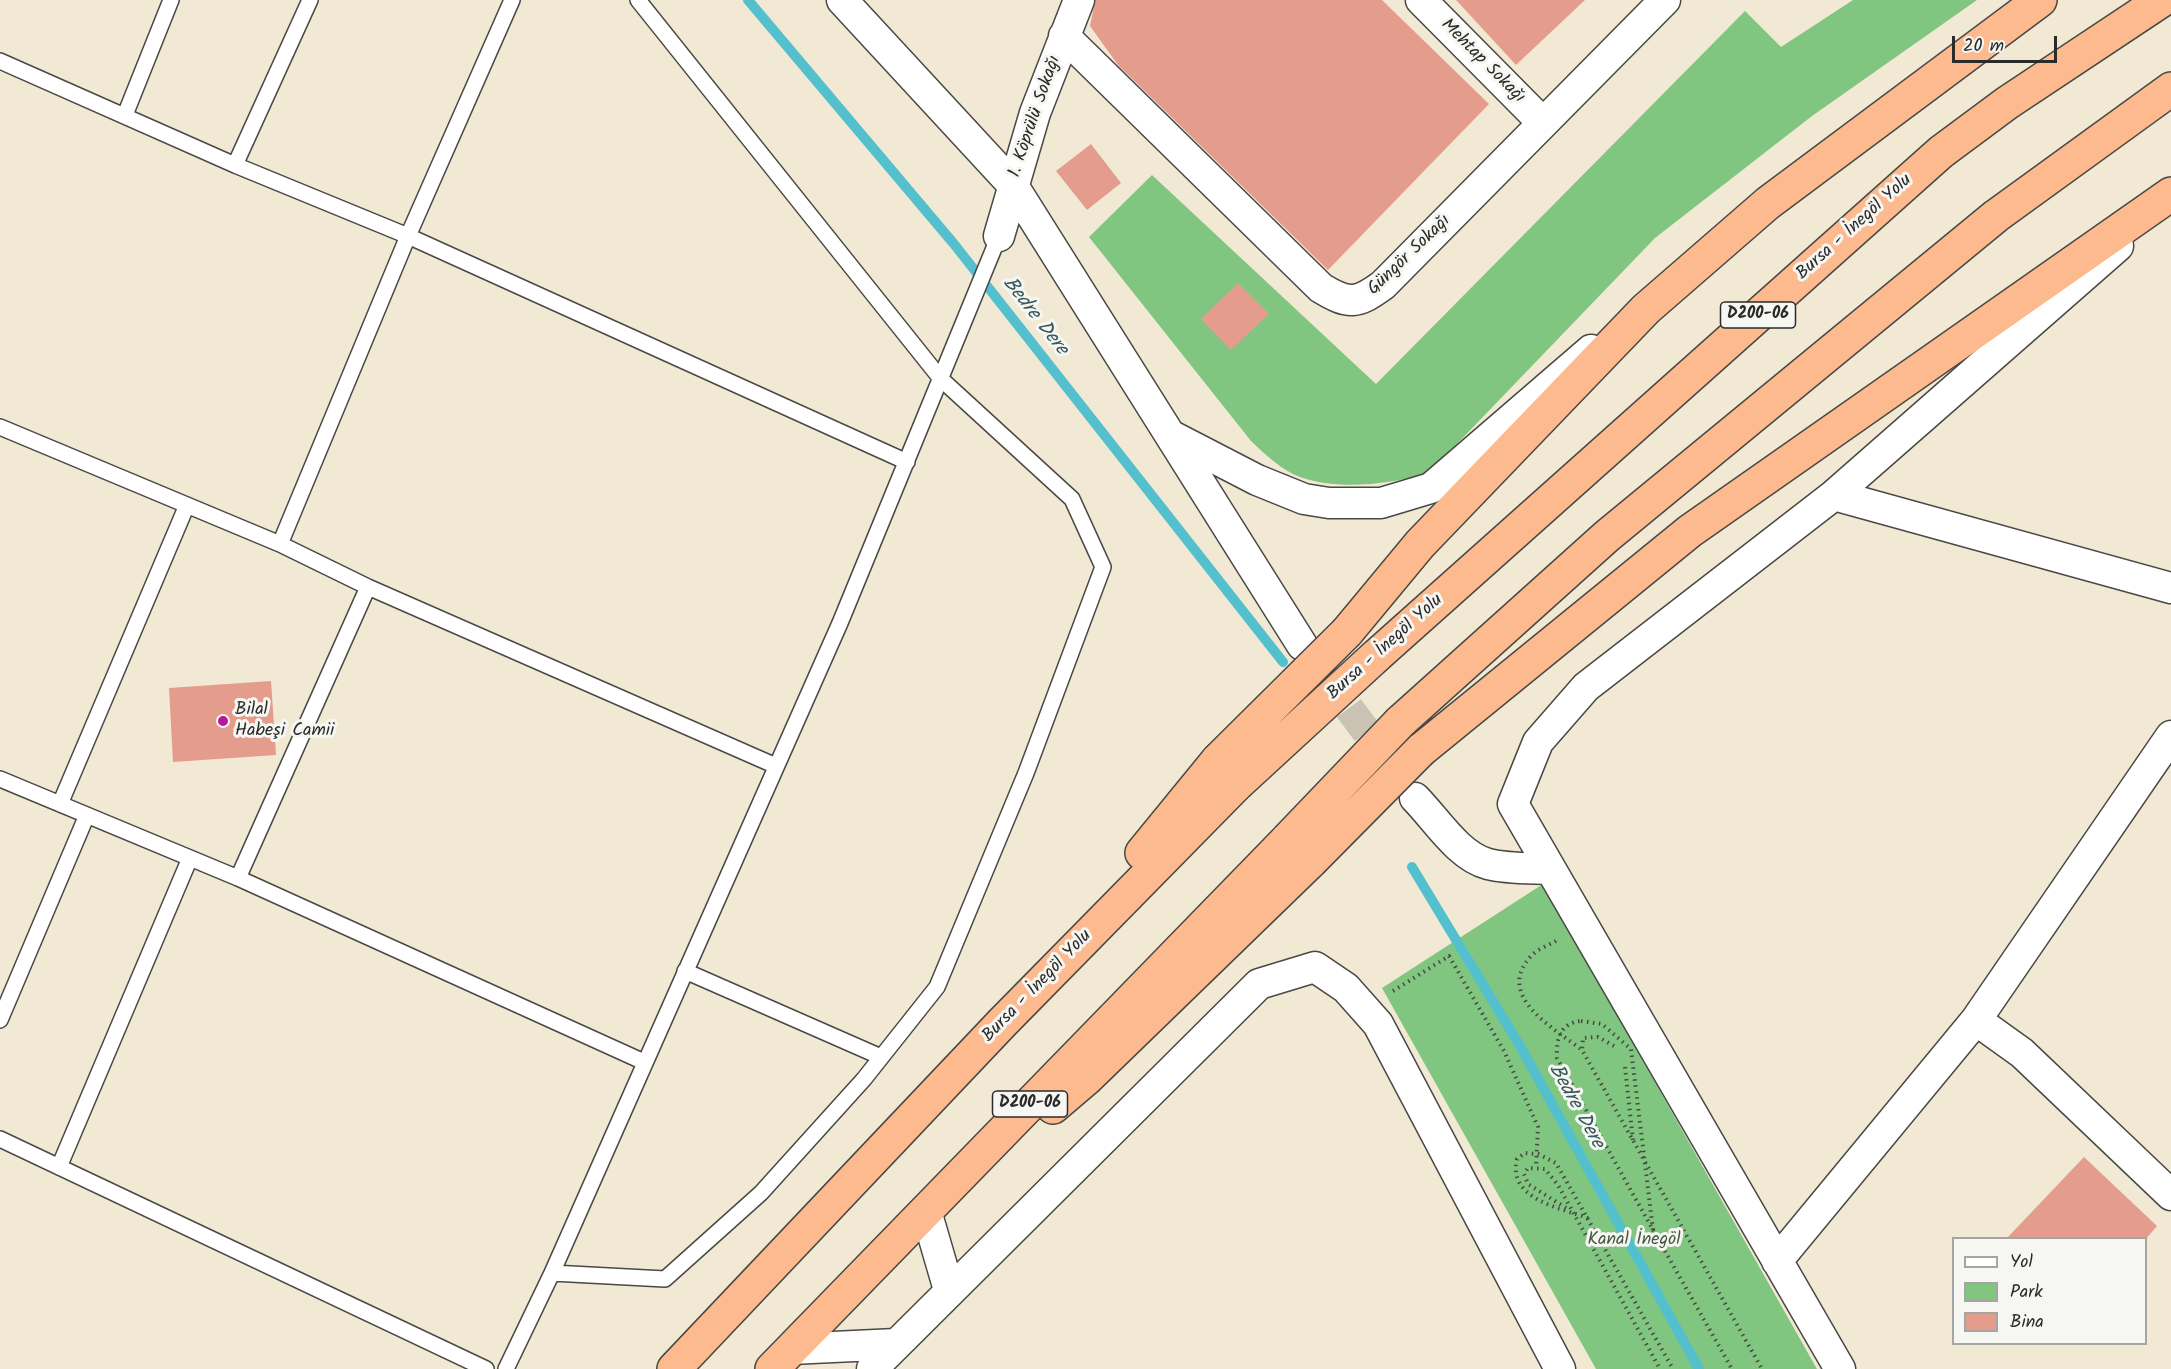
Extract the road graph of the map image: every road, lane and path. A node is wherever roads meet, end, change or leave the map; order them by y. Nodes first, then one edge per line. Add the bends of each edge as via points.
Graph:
1 (171, 0) edge
2 (310, 0) edge
3 (512, 0) edge
4 (638, 0) edge
5 (842, 0) edge
6 (1079, 0) edge
7 (1421, 0) edge
8 (1665, 0) edge
9 (2040, 0) edge
10 (2162, 0) edge
11 (1064, 36) junction
12 (0, 61) edge
13 (2171, 88) edge
14 (124, 115) junction
15 (1543, 123) junction
16 (235, 165) junction
17 (1012, 184) junction
18 (2171, 194) edge
19 (2171, 199) edge
20 (999, 236) joint
21 (408, 237) junction
22 (1625, 331) junction
23 (941, 379) junction
24 (0, 427) edge
25 (1170, 435) junction
26 (907, 462) junction
27 (1834, 495) junction
28 (187, 505) junction
29 (280, 544) junction
30 (368, 587) junction
31 (2171, 588) edge
32 (1302, 645) tunnel mouth
33 (2171, 736) edge
34 (776, 766) junction
35 (1227, 772) junction
36 (0, 779) edge
37 (1415, 798) dead end
38 (60, 804) junction
39 (87, 815) junction
40 (190, 858) junction
41 (1550, 868) junction
42 (238, 878) junction
43 (1583, 926) junction
44 (685, 971) junction
45 (1365, 1009) junction
46 (0, 1020) edge
47 (1976, 1020) junction
48 (1560, 1033) junction
49 (1582, 1050) junction
50 (1618, 1050) dead end
51 (1624, 1056) dead end
52 (881, 1057) junction
53 (644, 1062) junction
54 (0, 1139) edge
55 (1633, 1141) junction
56 (1538, 1154) junction
57 (1645, 1162) junction
58 (59, 1167) junction
59 (1536, 1167) junction
60 (2171, 1195) edge
61 (926, 1211) junction
62 (1573, 1212) junction
63 (1588, 1218) junction
64 (1653, 1230) junction
65 (1777, 1261) junction
66 (552, 1273) junction
67 (948, 1290) junction
68 (896, 1344) junction
69 (782, 1359) edge
70 (486, 1369) edge
71 (506, 1369) edge
72 (674, 1369) edge
73 (872, 1369) edge
74 (1560, 1369) edge
75 (1660, 1369) edge
76 (1673, 1369) edge
77 (1732, 1369) edge
78 (1762, 1369) edge
79 (1840, 1369) edge

1 - 14 lane
2 - 16 lane
3 - 21 lane
4 - 23 lane
5 - 17 street
6 - 11 street, 1. Köprülü Sokağı
7 - 15 street, Mehtap Sokağı
8 - 15 street, Güngör Sokağı
9 - 22 highway via 1768,203
10 - 35 highway, Bursa - İnegöl Yolu / D200-06, bridge via 1941,152 1375,657
11 - 15 street, Güngör Sokağı via 1321,288 1350,302 1365,298 1383,285
11 - 17 street, 1. Köprülü Sokağı
12 - 14 lane
13 - 61 highway, D200-06, bridge via 1969,239 1608,536 1400,722
14 - 16 lane
16 - 21 lane
17 - 20 street, 1. Köprülü Sokağı
17 - 25 street
18 - 61 highway, bridge via 1690,531 1421,750 1088,1078
19 - 27 street
20 - 23 lane
21 - 26 lane
21 - 29 lane
22 - 25 street via 1584,354 1431,488 1406,497 1354,504 1304,499 1257,480
22 - 35 highway, bridge via 1420,544
23 - 26 lane
23 - 52 lane via 1072,499 1103,567 1026,773 937,987
24 - 28 lane
25 - 32 street
26 - 34 lane
27 - 31 street
27 - 41 street via 1586,687 1538,742 1513,804
28 - 29 lane
28 - 38 lane
29 - 30 lane
30 - 34 lane
30 - 42 lane
33 - 47 street
34 - 44 lane
35 - 72 highway, Bursa - İnegöl Yolu / D200-06 via 1002,1023
36 - 38 lane
37 - 41 street via 1469,855 1487,864
38 - 39 lane
39 - 40 lane
39 - 46 lane
40 - 42 lane
40 - 58 lane
41 - 43 street
42 - 53 lane
43 - 48 path via 1533,955 1521,973 1520,985 1529,1009
43 - 65 street
44 - 52 lane
44 - 53 lane
45 - 56 path via 1449,956 1504,1051 1538,1127
45 - 67 street via 1346,988 1315,967 1259,984
45 - 74 street via 1378,1024
47 - 60 street via 2022,1053
47 - 65 street
48 - 49 path
48 - 57 path via 1571,1022 1602,1024 1631,1049
48 - 64 path via 1557,1058
49 - 50 path via 1583,1038 1598,1037
49 - 55 path
51 - 55 path
52 - 66 lane via 761,1193 665,1279
53 - 66 lane
54 - 58 lane
55 - 57 path
56 - 59 path
56 - 62 path via 1525,1153 1517,1159 1516,1181 1526,1192
56 - 63 path via 1556,1163
57 - 64 path
57 - 78 path
58 - 70 lane
59 - 62 path via 1545,1169
59 - 62 path via 1528,1168 1524,1174 1528,1185
61 - 67 street
61 - 69 highway, D200-06
62 - 63 path
62 - 75 path
63 - 76 path
64 - 77 path
65 - 79 street
66 - 71 lane
67 - 68 street
68 - 69 street
68 - 73 street

